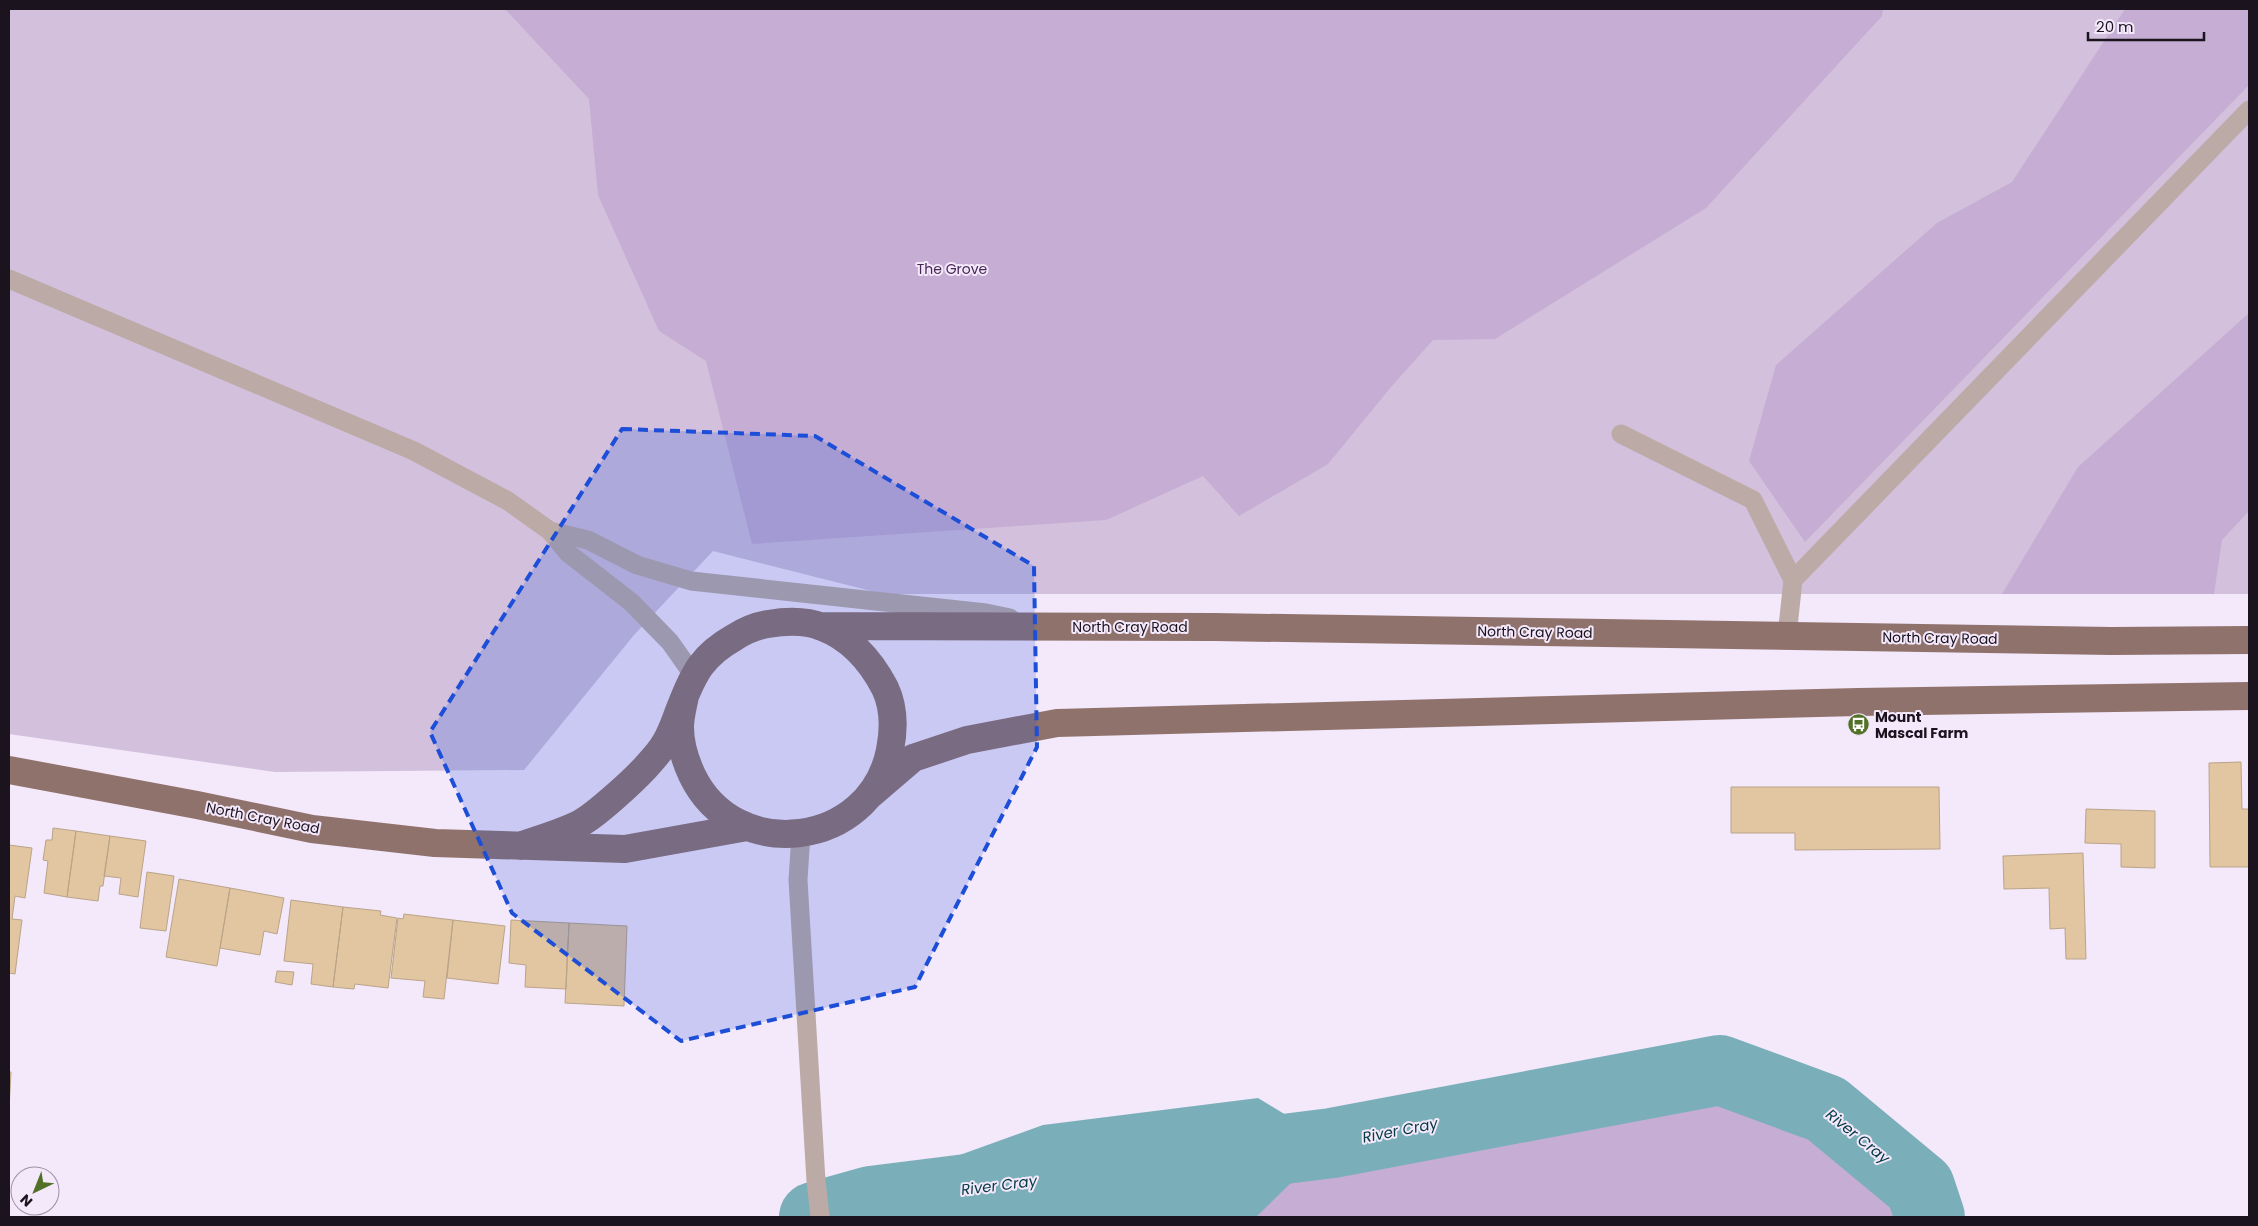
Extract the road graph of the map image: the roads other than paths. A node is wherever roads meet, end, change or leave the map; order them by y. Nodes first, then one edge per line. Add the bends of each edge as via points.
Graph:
1 (2249, 110) edge
2 (9, 279) edge
3 (1621, 434) dead end
4 (550, 531) junction
5 (1793, 580) junction
6 (821, 626) junction
7 (1057, 627) junction
8 (1787, 636) junction
9 (2249, 640) edge
10 (689, 686) junction
11 (2249, 696) edge
12 (9, 770) edge
13 (871, 794) junction
14 (747, 827) junction
15 (801, 834) junction
16 (520, 846) junction
17 (820, 1217) edge

1 - 5 lane
2 - 4 lane via 414,451 508,501
3 - 5 lane via 1753,500
4 - 7 lane via 588,540 637,565 691,581 986,613
4 - 10 lane via 568,553 630,602 670,642
5 - 8 lane
6 - 7 main road, North Cray Road
6 - 10 main road via 788,620 754,626 716,647 700,665
6 - 13 main road via 851,642 874,667 890,698 894,732 887,765
7 - 8 main road, North Cray Road
8 - 9 main road, North Cray Road
10 - 14 main road via 680,727 684,758 698,787 720,811
10 - 16 main road via 666,742 623,788 581,823
11 - 13 main road via 1858,702 1057,723 967,740 913,758
12 - 16 main road, North Cray Road via 312,830 435,843
13 - 15 main road via 851,814 827,827
14 - 15 main road via 773,834
14 - 16 main road, North Cray Road via 625,849
15 - 17 lane via 798,880

